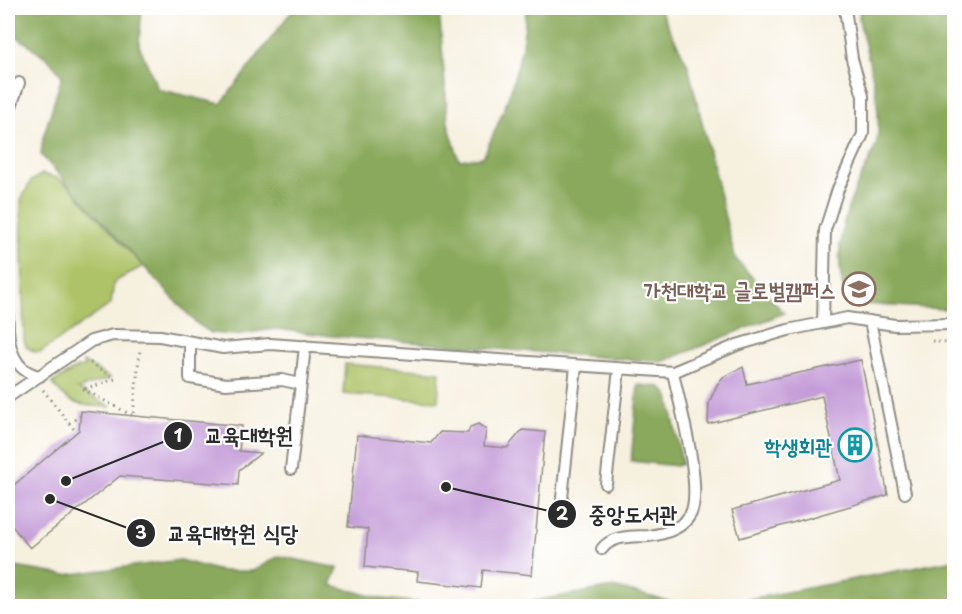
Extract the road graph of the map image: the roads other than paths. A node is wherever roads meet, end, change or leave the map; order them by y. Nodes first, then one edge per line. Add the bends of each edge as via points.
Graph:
1 (845, 8) edge
2 (19, 84) dead end
3 (8, 115) edge
4 (8, 282) edge
5 (870, 321) junction
6 (824, 323) junction
7 (954, 324) edge
8 (190, 342) junction
9 (305, 346) junction
10 (9, 359) edge
11 (576, 366) junction
12 (619, 369) junction
13 (673, 372) junction
14 (40, 376) junction
15 (301, 384) junction
16 (8, 397) edge
17 (291, 469) dead end
18 (606, 484) dead end
19 (904, 493) dead end
20 (562, 498) dead end
21 (602, 549) dead end

1 - 6 lane via 852,59 863,96 863,134 838,189 825,230
2 - 3 lane
4 - 10 lane
5 - 6 lane via 847,318
5 - 7 lane via 895,325
5 - 19 lane
6 - 13 lane via 737,345
8 - 9 lane via 223,348
8 - 14 lane via 160,336 113,335 91,341
8 - 15 lane via 190,378 226,384 282,380
9 - 11 lane
9 - 15 lane
10 - 14 lane via 21,370
11 - 12 lane
11 - 20 lane
12 - 13 lane
12 - 18 lane
13 - 21 lane via 693,475 691,513 673,530 612,540
14 - 16 lane
15 - 17 lane

